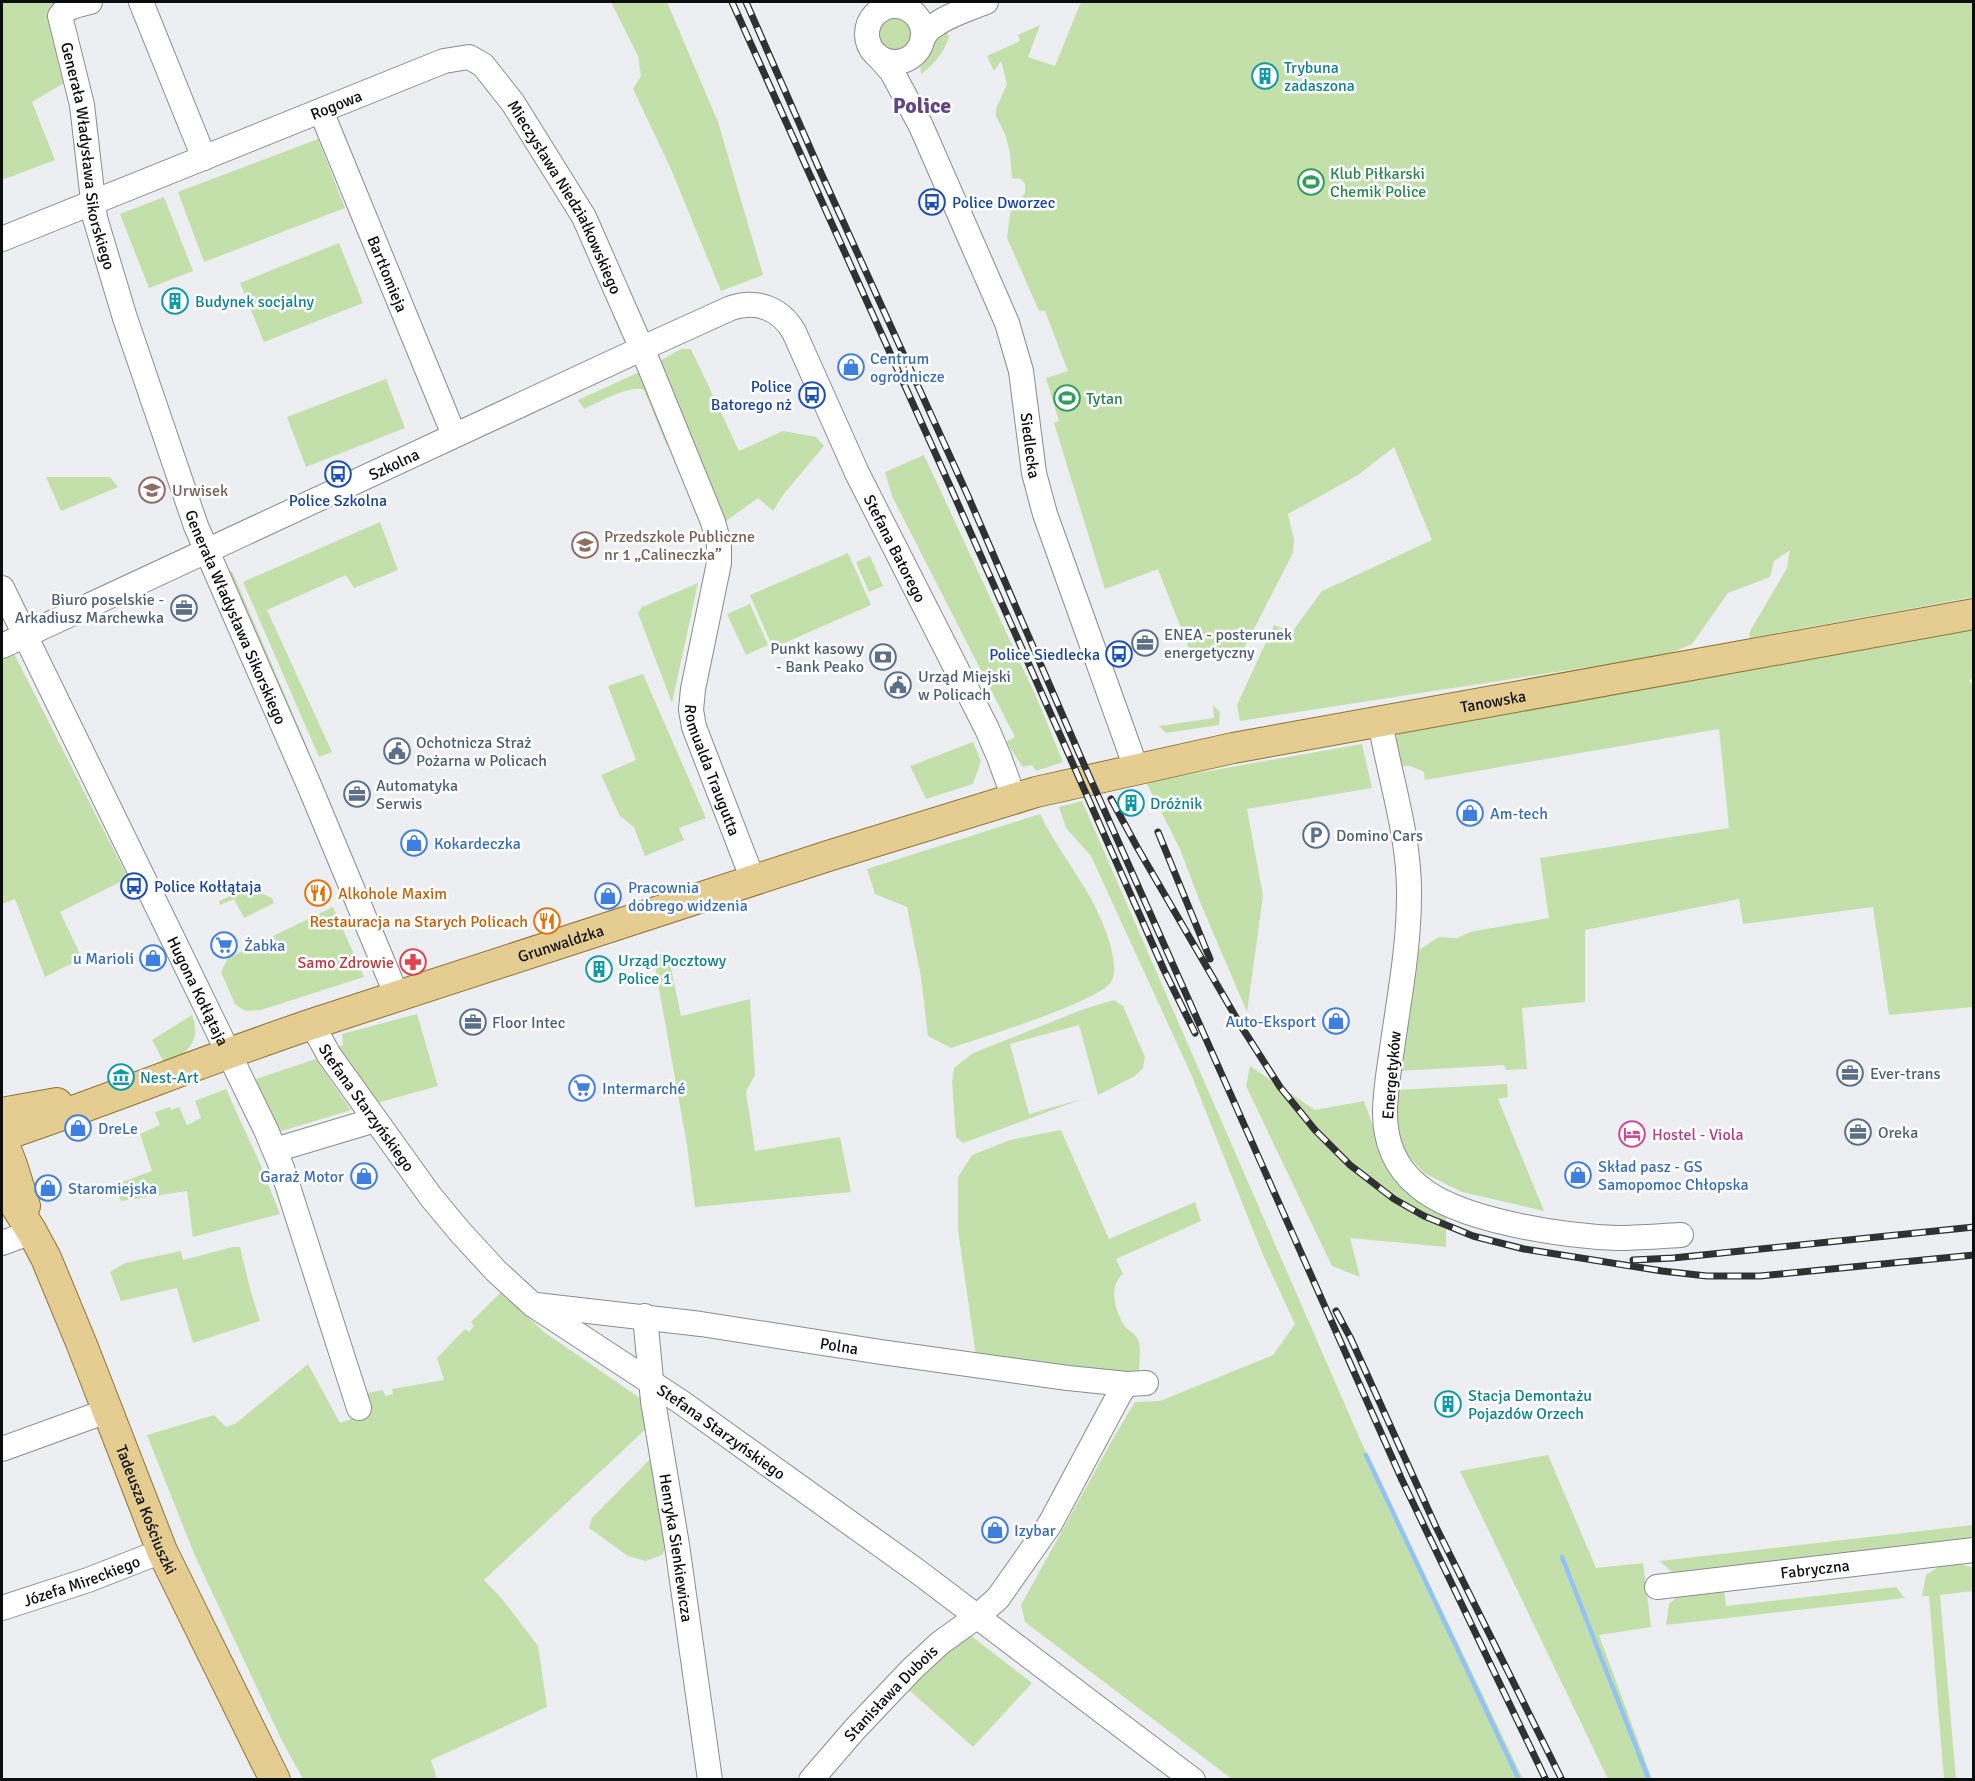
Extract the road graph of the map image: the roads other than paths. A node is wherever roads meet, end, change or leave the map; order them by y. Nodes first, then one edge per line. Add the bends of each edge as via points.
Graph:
1 (90, 2) edge
2 (141, 2) edge
3 (863, 2) edge
4 (949, 2) edge
5 (986, 2) edge
6 (900, 6) edge
7 (868, 30) junction
8 (921, 44) junction
9 (877, 55) junction
10 (469, 57) joint
11 (321, 111) junction
12 (921, 126) junction
13 (204, 158) junction
14 (93, 203) junction
15 (2, 239) edge
16 (768, 307) joint
17 (642, 349) junction
18 (454, 435) junction
19 (206, 550) junction
20 (2, 588) edge
21 (1974, 614) edge
22 (24, 635) junction
23 (2, 646) edge
24 (1380, 721) junction
25 (1136, 768) junction
26 (1014, 798) junction
27 (753, 880) junction
28 (397, 996) junction
29 (312, 1024) junction
30 (229, 1053) junction
31 (110, 1097) junction
32 (2, 1112) edge
33 (375, 1120) junction
34 (29, 1126) junction
35 (2, 1137) edge
36 (275, 1150) junction
37 (2, 1184) edge
38 (32, 1232) junction
39 (1681, 1235) dead end
40 (2, 1243) edge
41 (533, 1305) junction
42 (645, 1316) junction
43 (650, 1382) junction
44 (1136, 1384) joint
45 (358, 1408) dead end
46 (106, 1411) junction
47 (2, 1449) edge
48 (1974, 1550) edge
49 (162, 1551) junction
50 (1657, 1587) dead end
51 (2, 1608) edge
52 (979, 1615) junction
53 (275, 1779) edge
54 (710, 1779) edge
55 (811, 1779) edge
56 (1192, 1779) edge

1 - 14 street, Generała Władysława Sikorskiego via 70,7 60,16 82,105
2 - 13 street
3 - 7 street
4 - 6 street via 918,11
5 - 8 street via 935,25 926,32
6 - 7 street via 880,10
6 - 8 street via 921,23
7 - 9 street via 868,42
8 - 9 street via 910,58 899,62
8 - 12 street, Siedlecka via 914,77
9 - 12 street, Siedlecka via 892,72
10 - 11 street, Rogowa via 444,61
10 - 17 street, Mieczysława Niedziałkowskiego via 495,78 566,186 584,217
11 - 13 street, Rogowa
11 - 18 street, Bartłomieja
12 - 25 street, Siedlecka via 1011,334 1023,383 1034,473 1045,514
13 - 14 street, Rogowa
14 - 15 street, Rogowa
14 - 19 street, Generała Władysława Sikorskiego via 125,318
16 - 17 street, Szkolna via 738,306
16 - 26 street, Stefana Batorego via 783,317 794,332 857,472 987,729
17 - 18 street, Szkolna
17 - 27 street, Romualda Traugutta via 718,538 719,562 691,710 694,727
18 - 19 street, Szkolna
19 - 22 street, Szkolna
19 - 28 street, Generała Władysława Sikorskiego
20 - 22 street, Hugona Kołłątaja
21 - 24 main road, Tanowska
22 - 23 street, Szkolna
22 - 30 street, Hugona Kołłątaja
24 - 25 main road, Tanowska
24 - 39 street, Energetyków via 1402,825 1409,896 1385,1114 1395,1159 1425,1192 1482,1216 1590,1236
25 - 26 main road, Tanowska
26 - 27 main road, Grunwaldzka
27 - 28 main road, Grunwaldzka
28 - 29 main road, Grunwaldzka
29 - 30 main road, Grunwaldzka
29 - 33 street, Stefana Starzyńskiego
30 - 31 main road, Grunwaldzka
30 - 36 street, Hugona Kołłątaja
31 - 32 main road, Grunwaldzka
31 - 34 main road, Grunwaldzka
32 - 34 street via 15,1124
33 - 36 street
33 - 41 street, Stefana Starzyńskiego via 461,1233
34 - 35 main road, Grunwaldzka
35 - 38 main road, Tadeusza Kościuszki
36 - 45 street, Hugona Kołłątaja
37 - 38 main road, Tadeusza Kościuszki
38 - 40 street
38 - 46 main road, Tadeusza Kościuszki via 82,1345
41 - 42 street, Polna
41 - 43 street, Stefana Starzyńskiego
42 - 43 street, Henryka Sienkiewicza
42 - 44 street, Polna via 891,1354
43 - 52 street, Stefana Starzyńskiego
43 - 54 street, Henryka Sienkiewicza
44 - 52 street, Stanisława Dubois via 1120,1393 1050,1524 998,1598
46 - 47 street
46 - 49 main road, Tadeusza Kościuszki
48 - 50 street, Fabryczna
49 - 51 street, Józefa Mireckiego
49 - 53 main road, Tadeusza Kościuszki
52 - 55 street, Stanisława Dubois via 912,1669
52 - 56 street, Stefana Starzyńskiego

